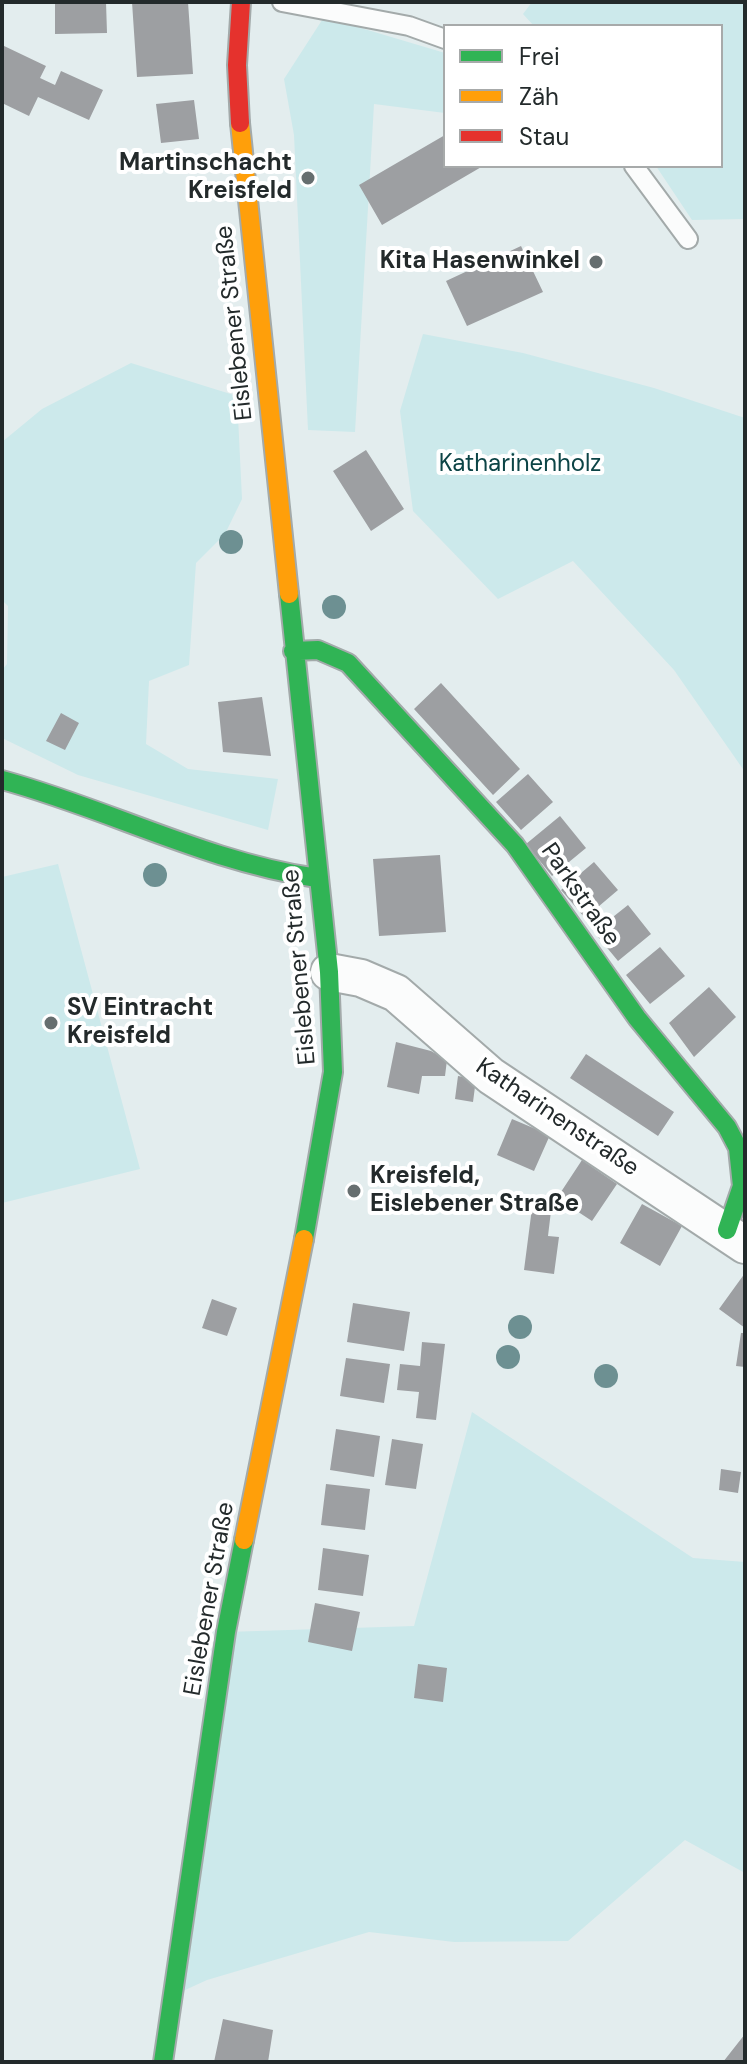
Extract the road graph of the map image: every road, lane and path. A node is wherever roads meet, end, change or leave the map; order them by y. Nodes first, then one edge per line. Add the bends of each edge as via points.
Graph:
1 (241, 2) edge
2 (282, 2) edge
3 (443, 38) edge
4 (635, 168) edge
5 (688, 239) dead end
6 (293, 651) junction
7 (2, 780) edge
8 (317, 878) junction
9 (329, 972) junction
10 (741, 1145) edge
11 (736, 1238) edge
12 (163, 2062) edge

1 - 6 main road, Eislebener Straße via 241,147
2 - 3 lane via 409,26
4 - 5 lane
6 - 8 main road, Eislebener Straße
6 - 10 main road, Parkstraße via 318,650 348,663 515,845 637,1018
7 - 8 main road via 44,789 215,858
8 - 9 main road, Eislebener Straße
9 - 11 street, Katharinenstraße via 396,993 491,1076
9 - 12 main road, Eislebener Straße via 333,1072 323,1140 226,1632
10 - 11 main road, Parkstraße

